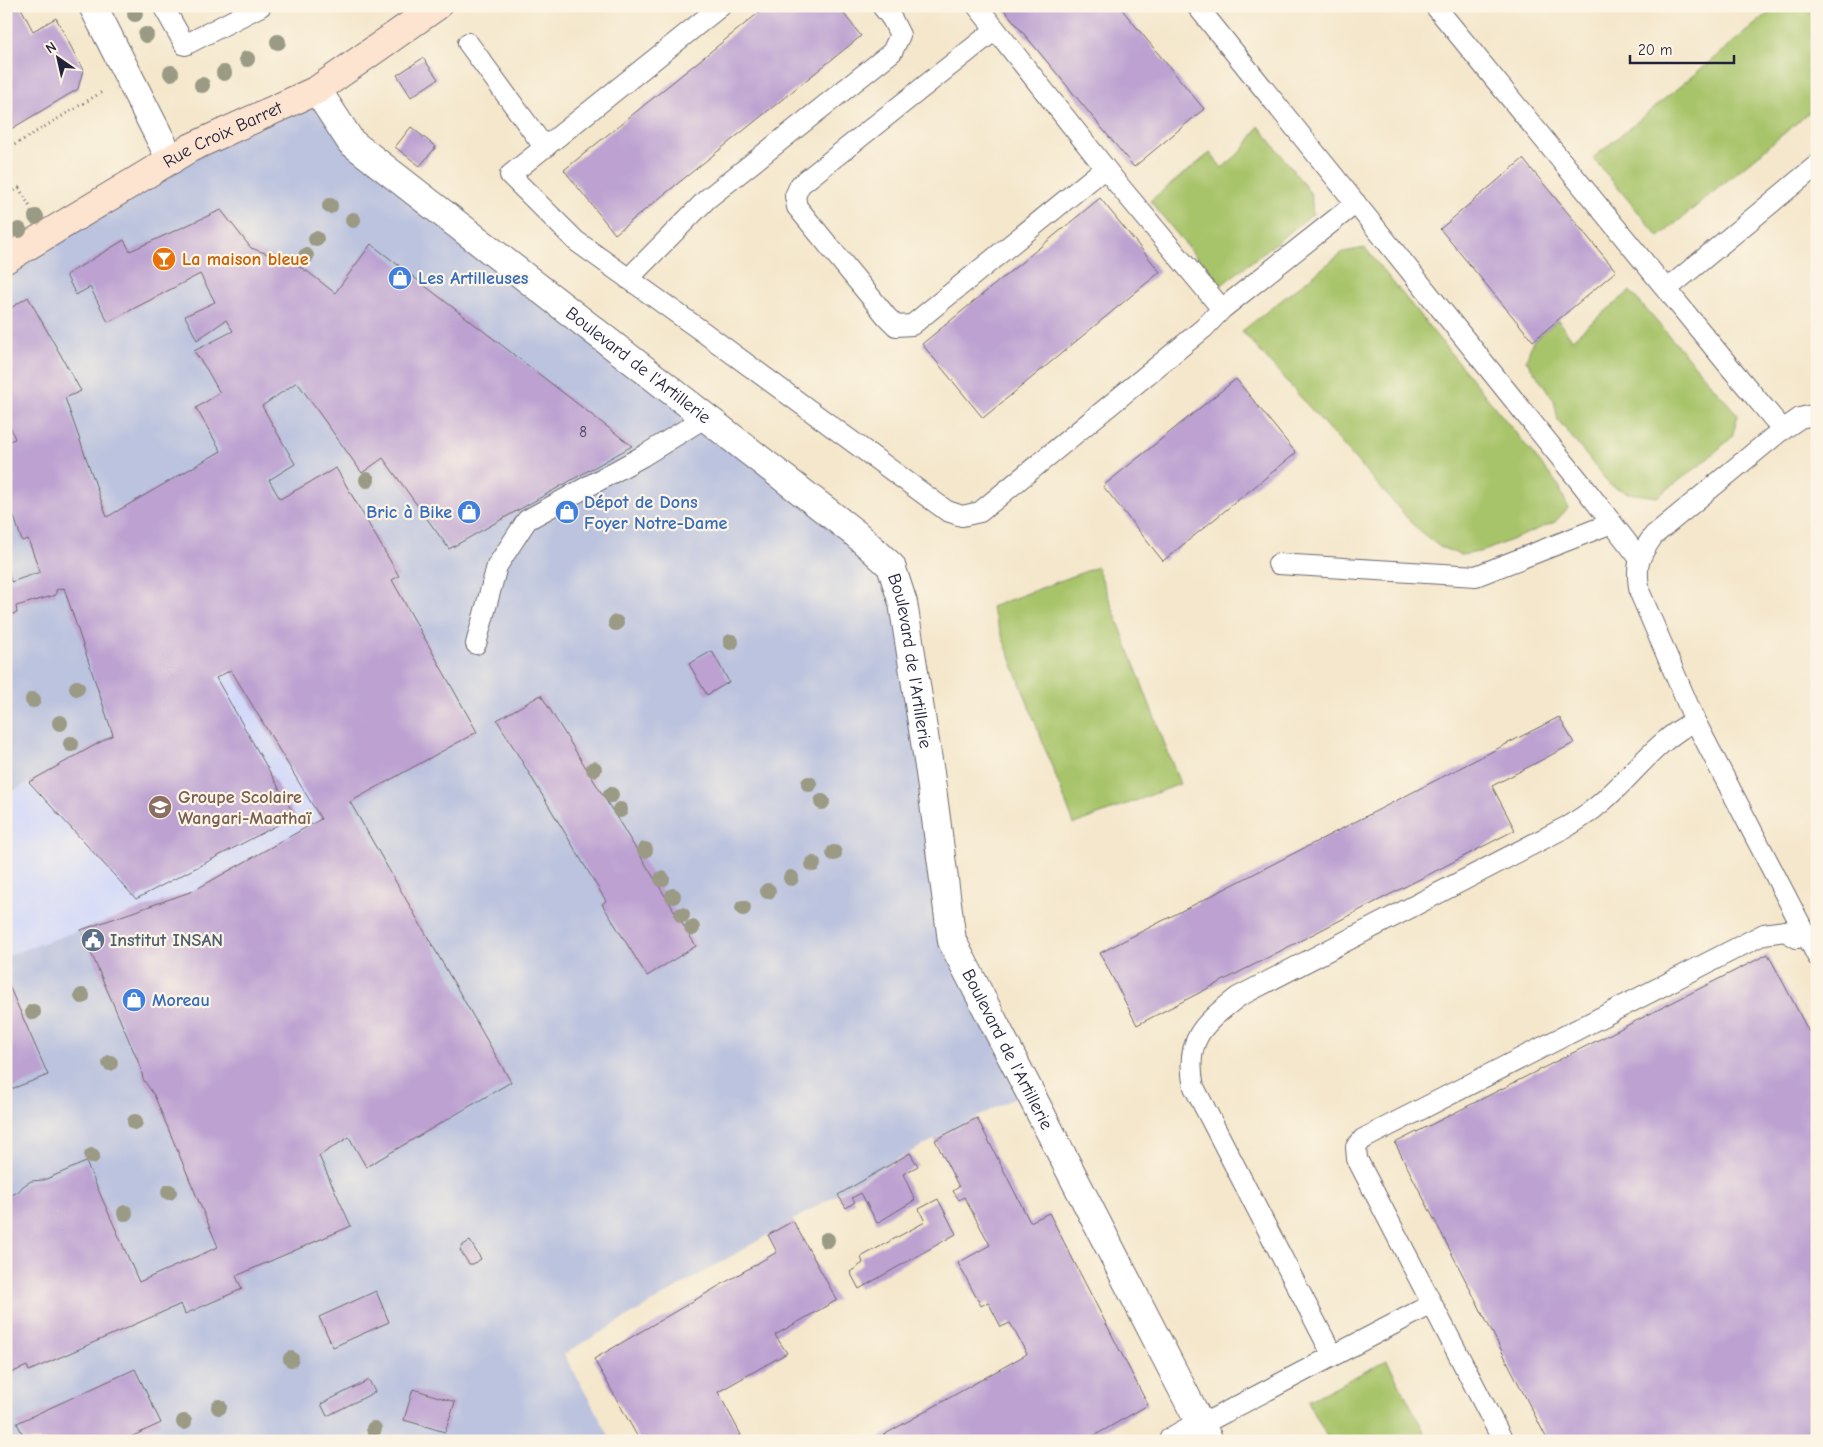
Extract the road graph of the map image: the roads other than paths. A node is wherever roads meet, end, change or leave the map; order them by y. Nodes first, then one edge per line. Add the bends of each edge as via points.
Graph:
1 (93, 6) edge
2 (164, 6) edge
3 (261, 6) edge
4 (436, 6) edge
5 (721, 6) edge
6 (882, 6) edge
7 (977, 6) edge
8 (1197, 6) edge
9 (1435, 6) edge
10 (995, 30) junction
11 (468, 43) dead end
12 (317, 90) junction
13 (545, 148) junction
14 (171, 160) junction
15 (1817, 165) edge
16 (1105, 168) junction
17 (1356, 203) junction
18 (6, 259) edge
19 (628, 279) junction
20 (1666, 290) junction
21 (1222, 308) junction
22 (1817, 414) edge
23 (706, 418) junction
24 (1783, 430) junction
25 (1612, 523) junction
26 (1640, 558) junction
27 (1278, 564) dead end
28 (476, 644) dead end
29 (1694, 721) junction
30 (1807, 942) edge
31 (1432, 1304) junction
32 (1333, 1356) junction
33 (1205, 1433) edge
34 (1173, 1441) edge
35 (1503, 1441) edge

1 - 14 street
2 - 3 lane via 184,46
4 - 12 street, Rue Croix Barret
5 - 13 lane
6 - 19 lane via 900,35 892,52 707,199
7 - 10 lane
8 - 17 lane
9 - 20 lane
10 - 16 lane
10 - 16 lane via 800,185 795,196 797,206 887,317 896,326 912,325
11 - 13 lane
12 - 14 street, Rue Croix Barret
12 - 23 street, Boulevard de l'Artillerie via 351,142
13 - 19 lane via 510,175 576,241
14 - 18 street, Rue Croix Barret
15 - 20 lane
16 - 21 lane
17 - 21 lane
17 - 25 lane
19 - 21 lane via 947,511 962,516 980,512 1204,328
20 - 24 lane
22 - 24 lane via 1800,418
23 - 28 lane via 527,520 497,566
23 - 33 street, Boulevard de l'Artillerie via 856,534 891,566 903,603 952,940
24 - 26 lane via 1654,535
25 - 26 lane
25 - 27 lane via 1476,576
26 - 29 lane via 1637,577 1640,593
29 - 30 lane
29 - 32 lane via 1657,747 1596,807 1570,825 1238,998 1214,1017 1198,1037 1190,1060 1194,1087
30 - 31 lane via 1785,931 1764,934 1363,1139 1356,1147 1357,1159
31 - 32 lane
31 - 35 lane
32 - 33 lane
33 - 34 street

